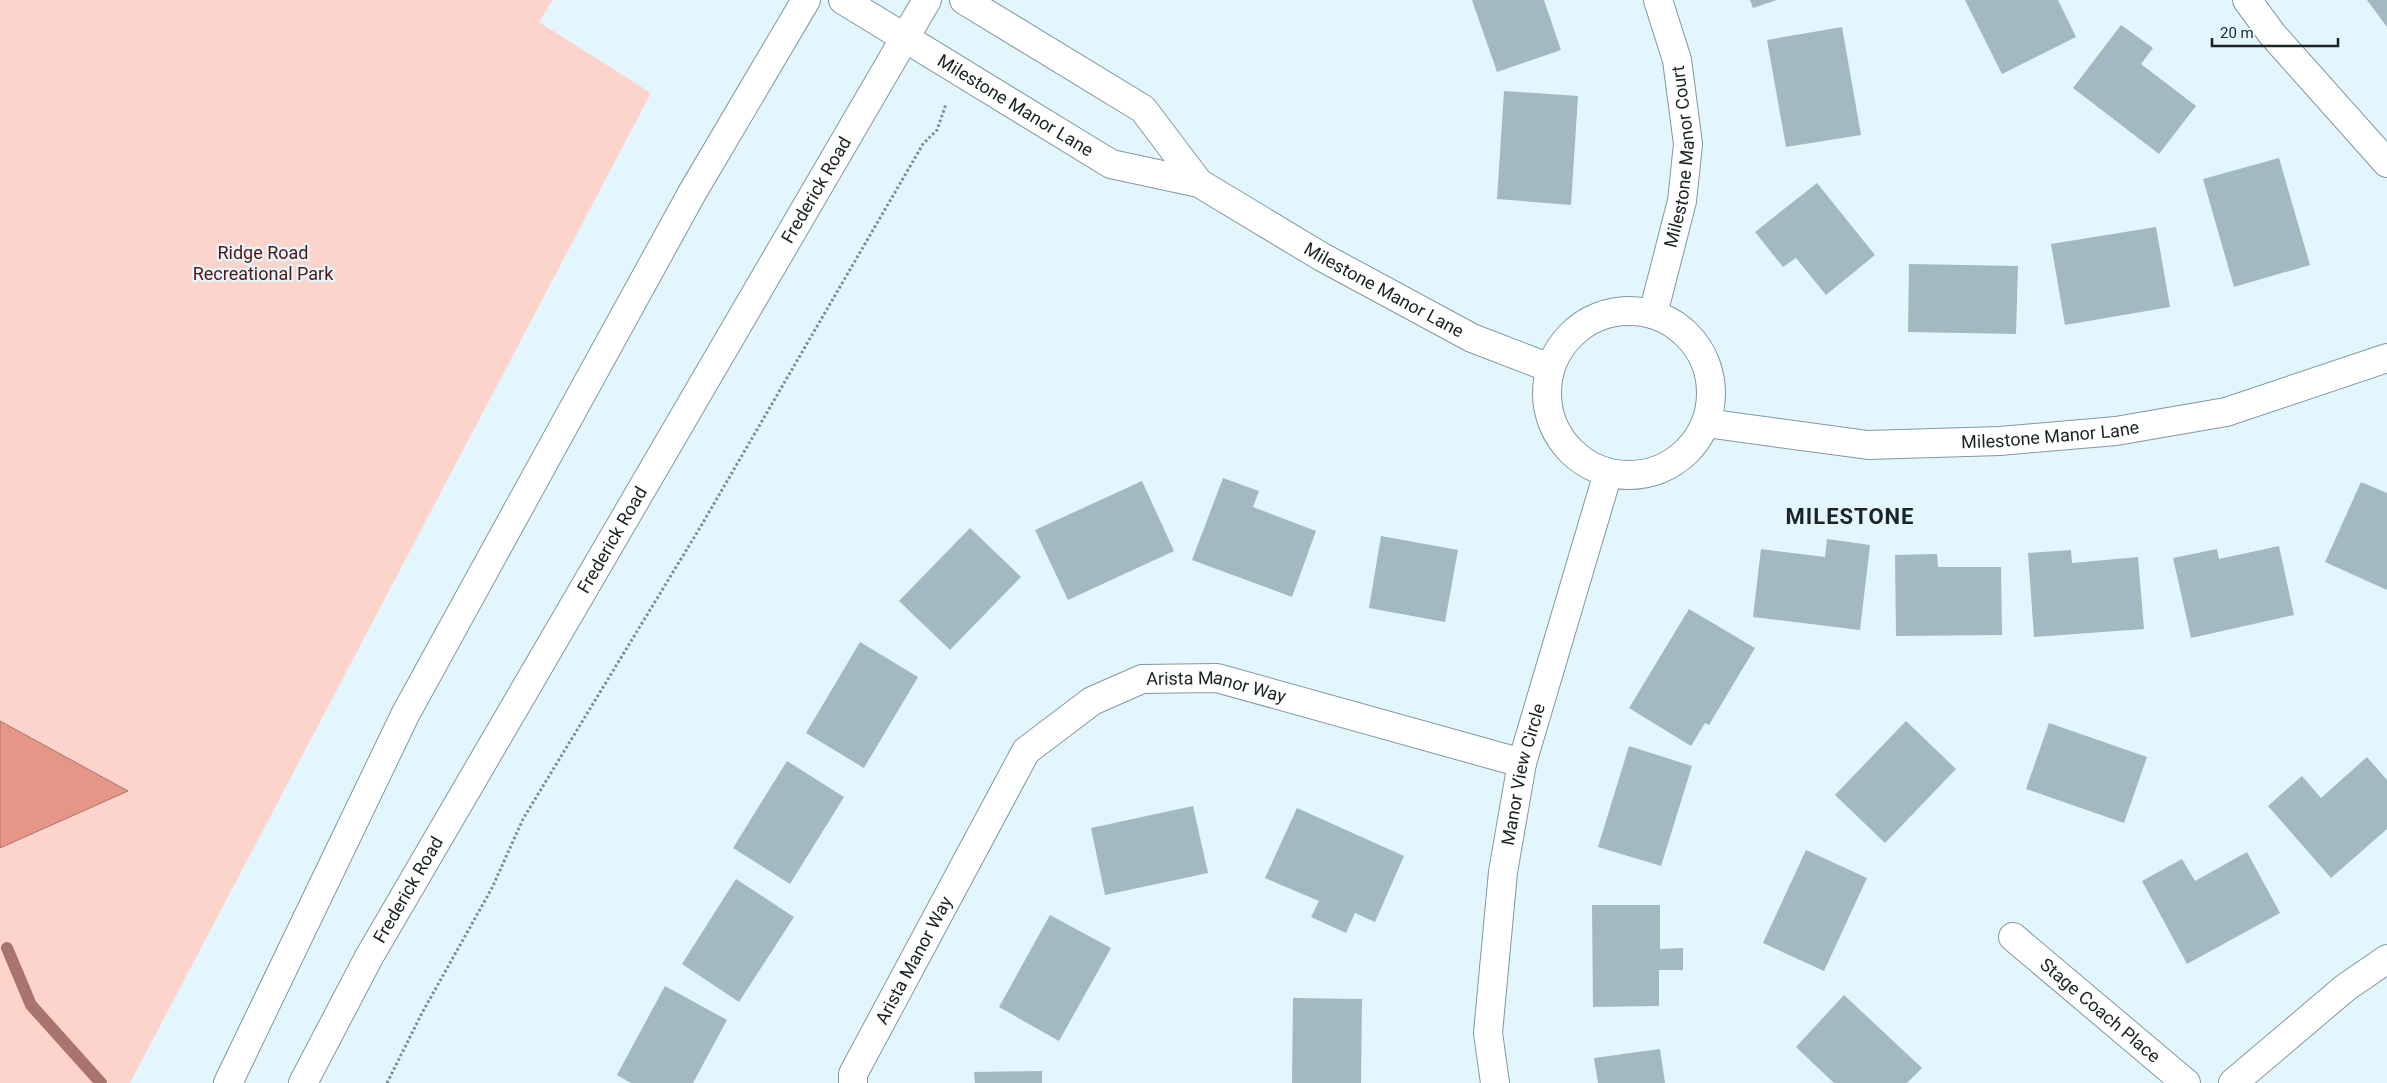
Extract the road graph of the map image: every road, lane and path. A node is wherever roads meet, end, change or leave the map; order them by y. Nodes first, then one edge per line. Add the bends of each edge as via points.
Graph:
1 (806, 0) edge
2 (843, 0) edge
3 (927, 0) edge
4 (964, 0) edge
5 (1658, 0) edge
6 (2247, 0) edge
7 (905, 38) junction
8 (963, 74) junction
9 (2387, 164) edge
10 (1200, 183) junction
11 (1653, 314) junction
12 (2387, 358) edge
13 (1550, 368) junction
14 (1706, 422) junction
15 (1608, 473) junction
16 (1522, 763) junction
17 (2013, 937) dead end
18 (2387, 959) edge
19 (228, 1083) edge
20 (303, 1083) edge
21 (387, 1083) edge
22 (853, 1083) edge
23 (1495, 1083) edge
24 (2186, 1083) edge
25 (2233, 1083) edge

1 - 19 street via 692,193 406,713
2 - 7 street, Milestone Manor Lane
3 - 7 street, Frederick Road
4 - 10 street, Milestone Manor Lane via 1143,109
5 - 11 street, Milestone Manor Court via 1677,60 1688,144 1682,201
6 - 9 street via 2272,34
7 - 8 street, Milestone Manor Lane
7 - 20 street, Frederick Road via 369,957
8 - 10 street, Milestone Manor Lane via 1111,164
8 - 21 path via 944,107 937,130 922,144 702,526 523,819 492,888
10 - 13 street, Milestone Manor Lane via 1322,257 1472,338
11 - 13 street via 1631,310 1610,312 1590,320 1572,332 1559,348
11 - 14 street via 1690,338 1703,356 1710,378 1711,400
12 - 14 street, Milestone Manor Lane via 2226,412 2116,431 2000,441 1868,445
13 - 15 street via 1546,394 1550,420 1564,444 1583,462
14 - 15 street via 1694,443 1677,460 1656,471 1632,476
15 - 16 street, Manor View Circle
16 - 22 street, Arista Manor Way via 1217,678 1142,679 1092,701 1026,751 853,1074
16 - 23 street, Manor View Circle via 1503,872 1488,1033
17 - 24 street, Stage Coach Place
18 - 25 street via 2345,988

